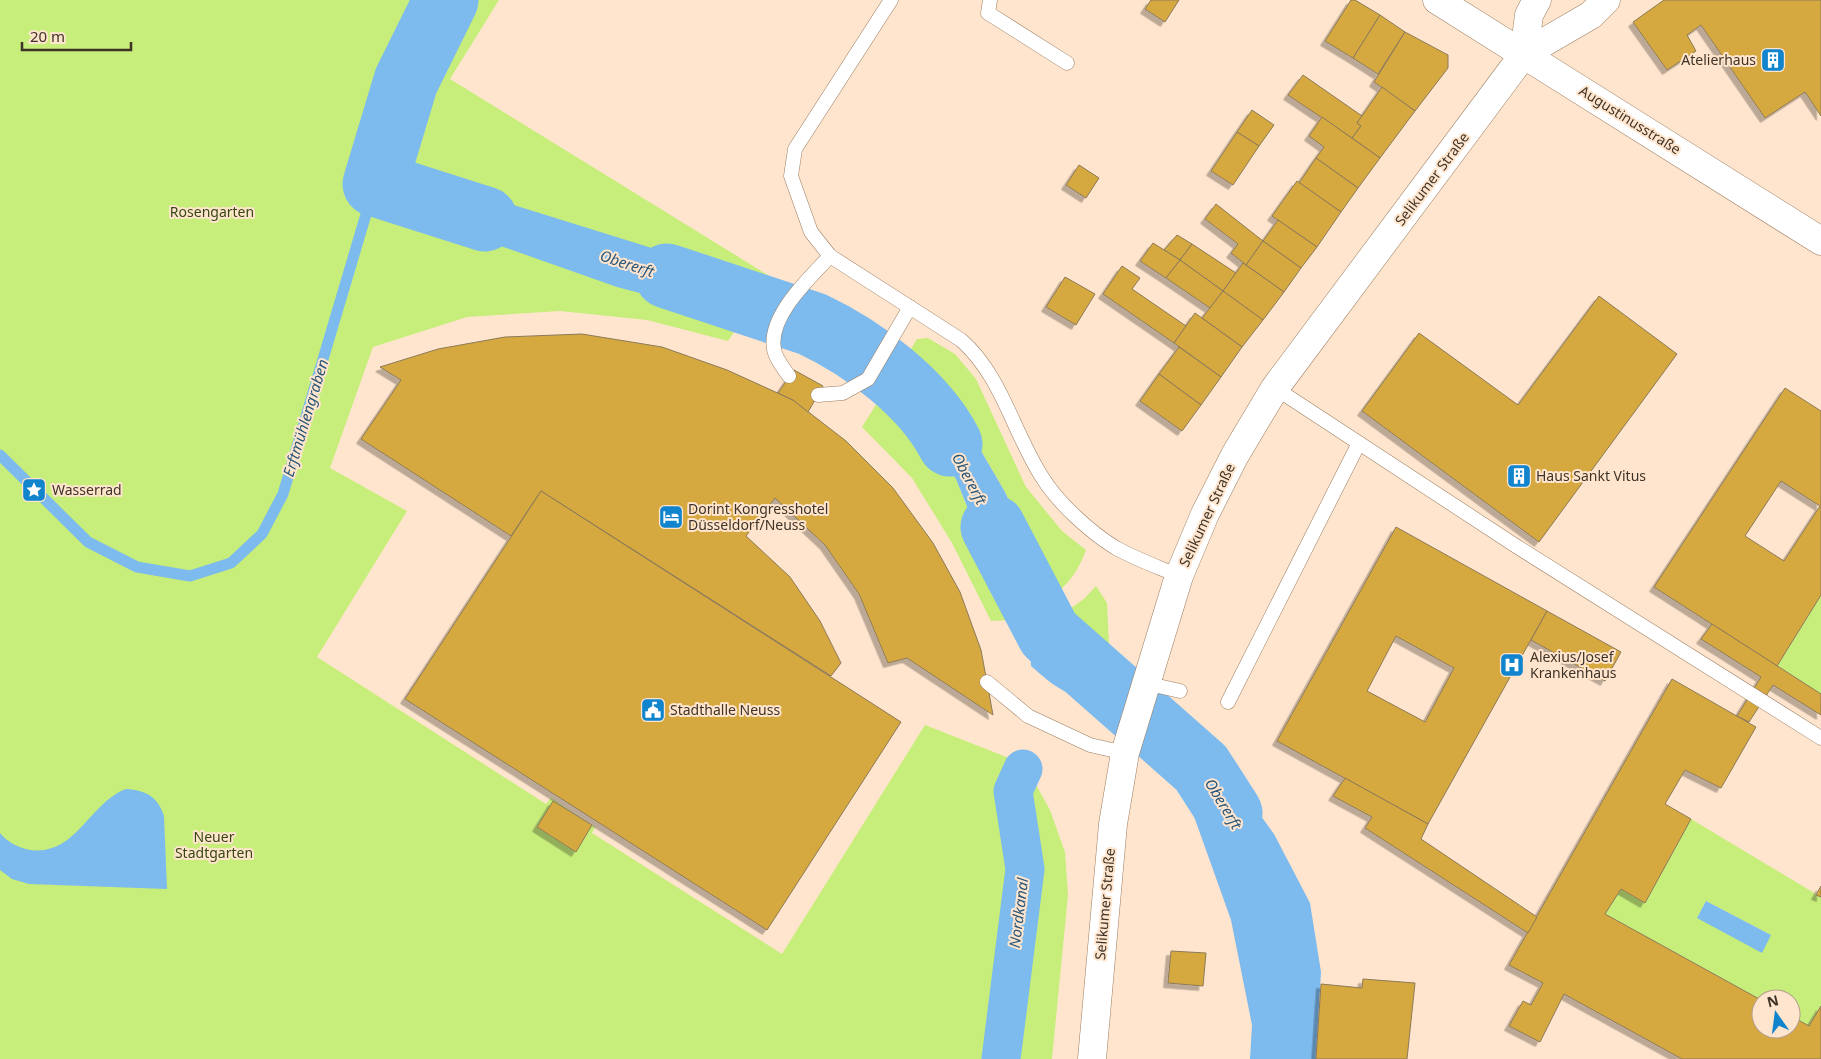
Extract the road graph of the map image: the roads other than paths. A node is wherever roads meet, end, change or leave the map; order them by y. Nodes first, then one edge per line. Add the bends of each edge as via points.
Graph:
1 (891, 0) edge
2 (990, 0) edge
3 (1437, 0) edge
4 (1537, 0) edge
5 (1606, 0) edge
6 (1524, 54) junction
7 (1067, 63) dead end
8 (1821, 241) edge
9 (830, 256) junction
10 (910, 307) junction
11 (789, 376) dead end
12 (1275, 388) junction
13 (818, 395) dead end
14 (1359, 442) junction
15 (1179, 576) junction
16 (987, 682) dead end
17 (1144, 689) junction
18 (1180, 691) dead end
19 (1228, 702) dead end
20 (1821, 738) edge
21 (1127, 746) junction
22 (1092, 1059) edge

1 - 9 lane via 794,149 792,176 811,232
2 - 7 lane via 988,13
3 - 6 street, Augustinusstraße
4 - 6 street via 1529,15
5 - 6 street via 1591,15
6 - 8 street, Augustinusstraße
6 - 12 street, Selikumer Straße
9 - 10 lane
9 - 11 lane via 793,298 773,332 774,351
10 - 13 lane via 868,379 844,393
10 - 15 lane via 978,354 1042,478 1076,517 1116,548
12 - 14 lane
12 - 15 street, Selikumer Straße via 1234,455
14 - 19 lane
14 - 20 lane via 1516,546
15 - 17 street, Selikumer Straße
16 - 21 lane via 1028,716 1090,745
17 - 18 lane
17 - 21 street, Selikumer Straße
21 - 22 street, Selikumer Straße via 1113,824

